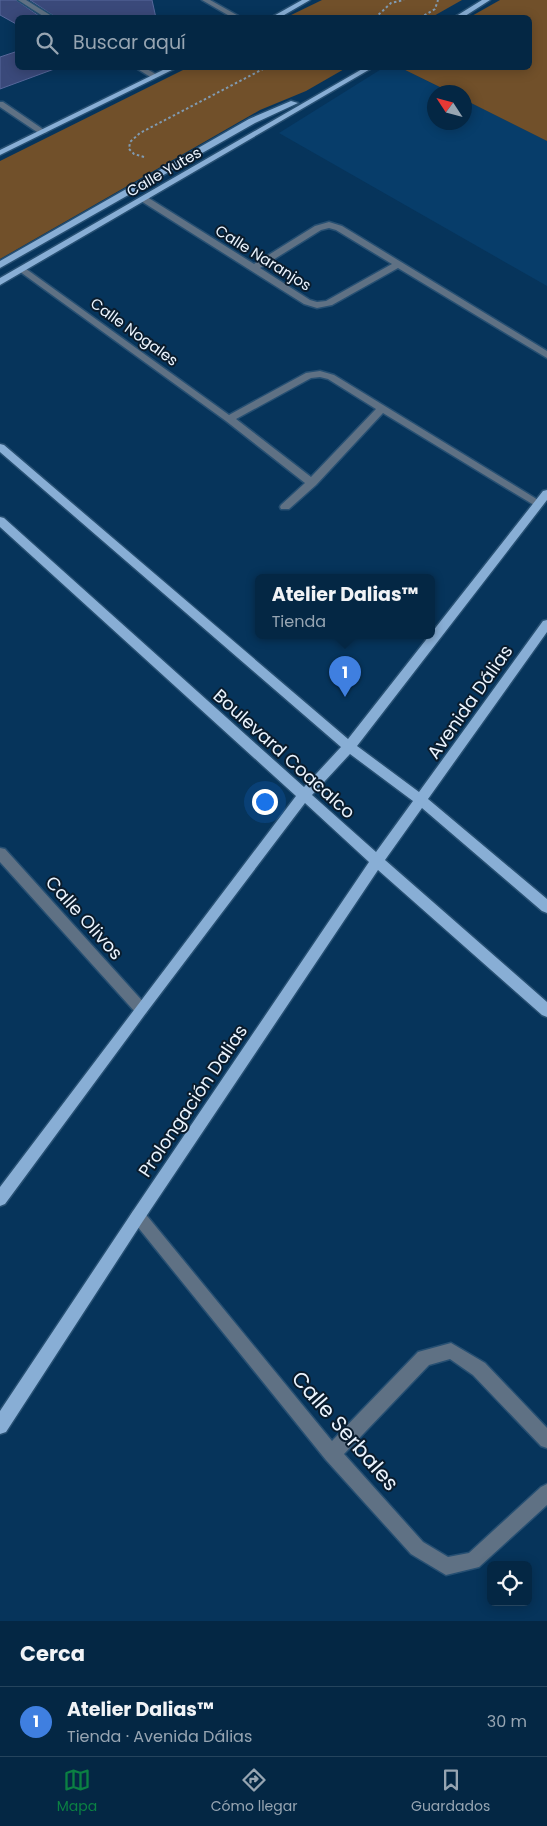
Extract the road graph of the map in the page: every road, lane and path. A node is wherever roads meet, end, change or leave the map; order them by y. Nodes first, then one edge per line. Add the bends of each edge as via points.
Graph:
1 (21, 0) edge
2 (205, 0) edge
3 (307, 0) edge
4 (404, 0) edge
5 (438, 0) edge
6 (487, 0) edge
7 (47, 15) edge
8 (233, 15) edge
9 (279, 15) edge
10 (378, 15) edge
11 (428, 15) edge
12 (461, 15) edge
13 (144, 70) edge
14 (168, 70) edge
15 (364, 70) edge
16 (155, 76) junction
17 (340, 83) junction
18 (0, 104) edge
19 (43, 132) junction
20 (0, 153) edge
21 (144, 199) junction
22 (398, 264) junction
23 (0, 265) edge
24 (254, 268) junction
25 (22, 269) junction
26 (0, 282) edge
27 (547, 355) edge
28 (382, 408) junction
29 (229, 419) junction
30 (0, 447) edge
31 (312, 483) junction
32 (547, 493) edge
33 (538, 503) junction
34 (285, 507) dead end
35 (0, 521) edge
36 (547, 624) edge
37 (435, 636) edge
38 (433, 639) edge
39 (349, 747) junction
40 (304, 796) junction
41 (422, 800) junction
42 (0, 853) edge
43 (377, 861) junction
44 (547, 907) edge
45 (141, 1009) junction
46 (547, 1011) edge
47 (0, 1199) edge
48 (138, 1216) junction
49 (0, 1426) edge
50 (547, 1440) edge
51 (332, 1454) junction
52 (547, 1493) edge

1 - 7 street
2 - 8 street
3 - 9 main road
4 - 10 path via 391,4
5 - 11 path via 438,5
6 - 12 main road
13 - 16 street
14 - 16 main road
15 - 17 main road, Calle Yutes
16 - 19 main road
17 - 21 main road, Calle Yutes
17 - 23 main road, Calle Yutes via 252,121
18 - 19 street
19 - 20 main road
21 - 24 street, Calle Naranjos
21 - 25 main road, Calle Yutes
22 - 24 street, Calle Naranjos via 329,303 317,305
22 - 24 street via 329,225 318,228
22 - 27 street
25 - 26 main road, Calle Yutes
25 - 29 street, Calle Nogales
28 - 29 street via 331,377 320,374 309,375
28 - 31 street
28 - 33 street
29 - 31 street, Calle Nogales
30 - 39 main road
31 - 34 street
32 - 33 main road
33 - 37 main road
35 - 40 main road, Boulevard Coacalco
36 - 41 main road, Avenida Dálias
38 - 39 main road
39 - 40 main road
39 - 41 main road
40 - 43 main road, Boulevard Coacalco
40 - 45 main road
41 - 43 main road, Prolongación Dalias
41 - 44 main road
42 - 45 street, Calle Olivos
43 - 46 main road, Boulevard Coacalco
43 - 48 main road, Prolongación Dalias
45 - 47 main road
48 - 49 main road, Prolongación Dalias
48 - 51 street, Calle Serbales
50 - 51 street via 479,1369 452,1351 424,1358
51 - 52 street, Calle Serbales via 418,1548 446,1566 473,1561

